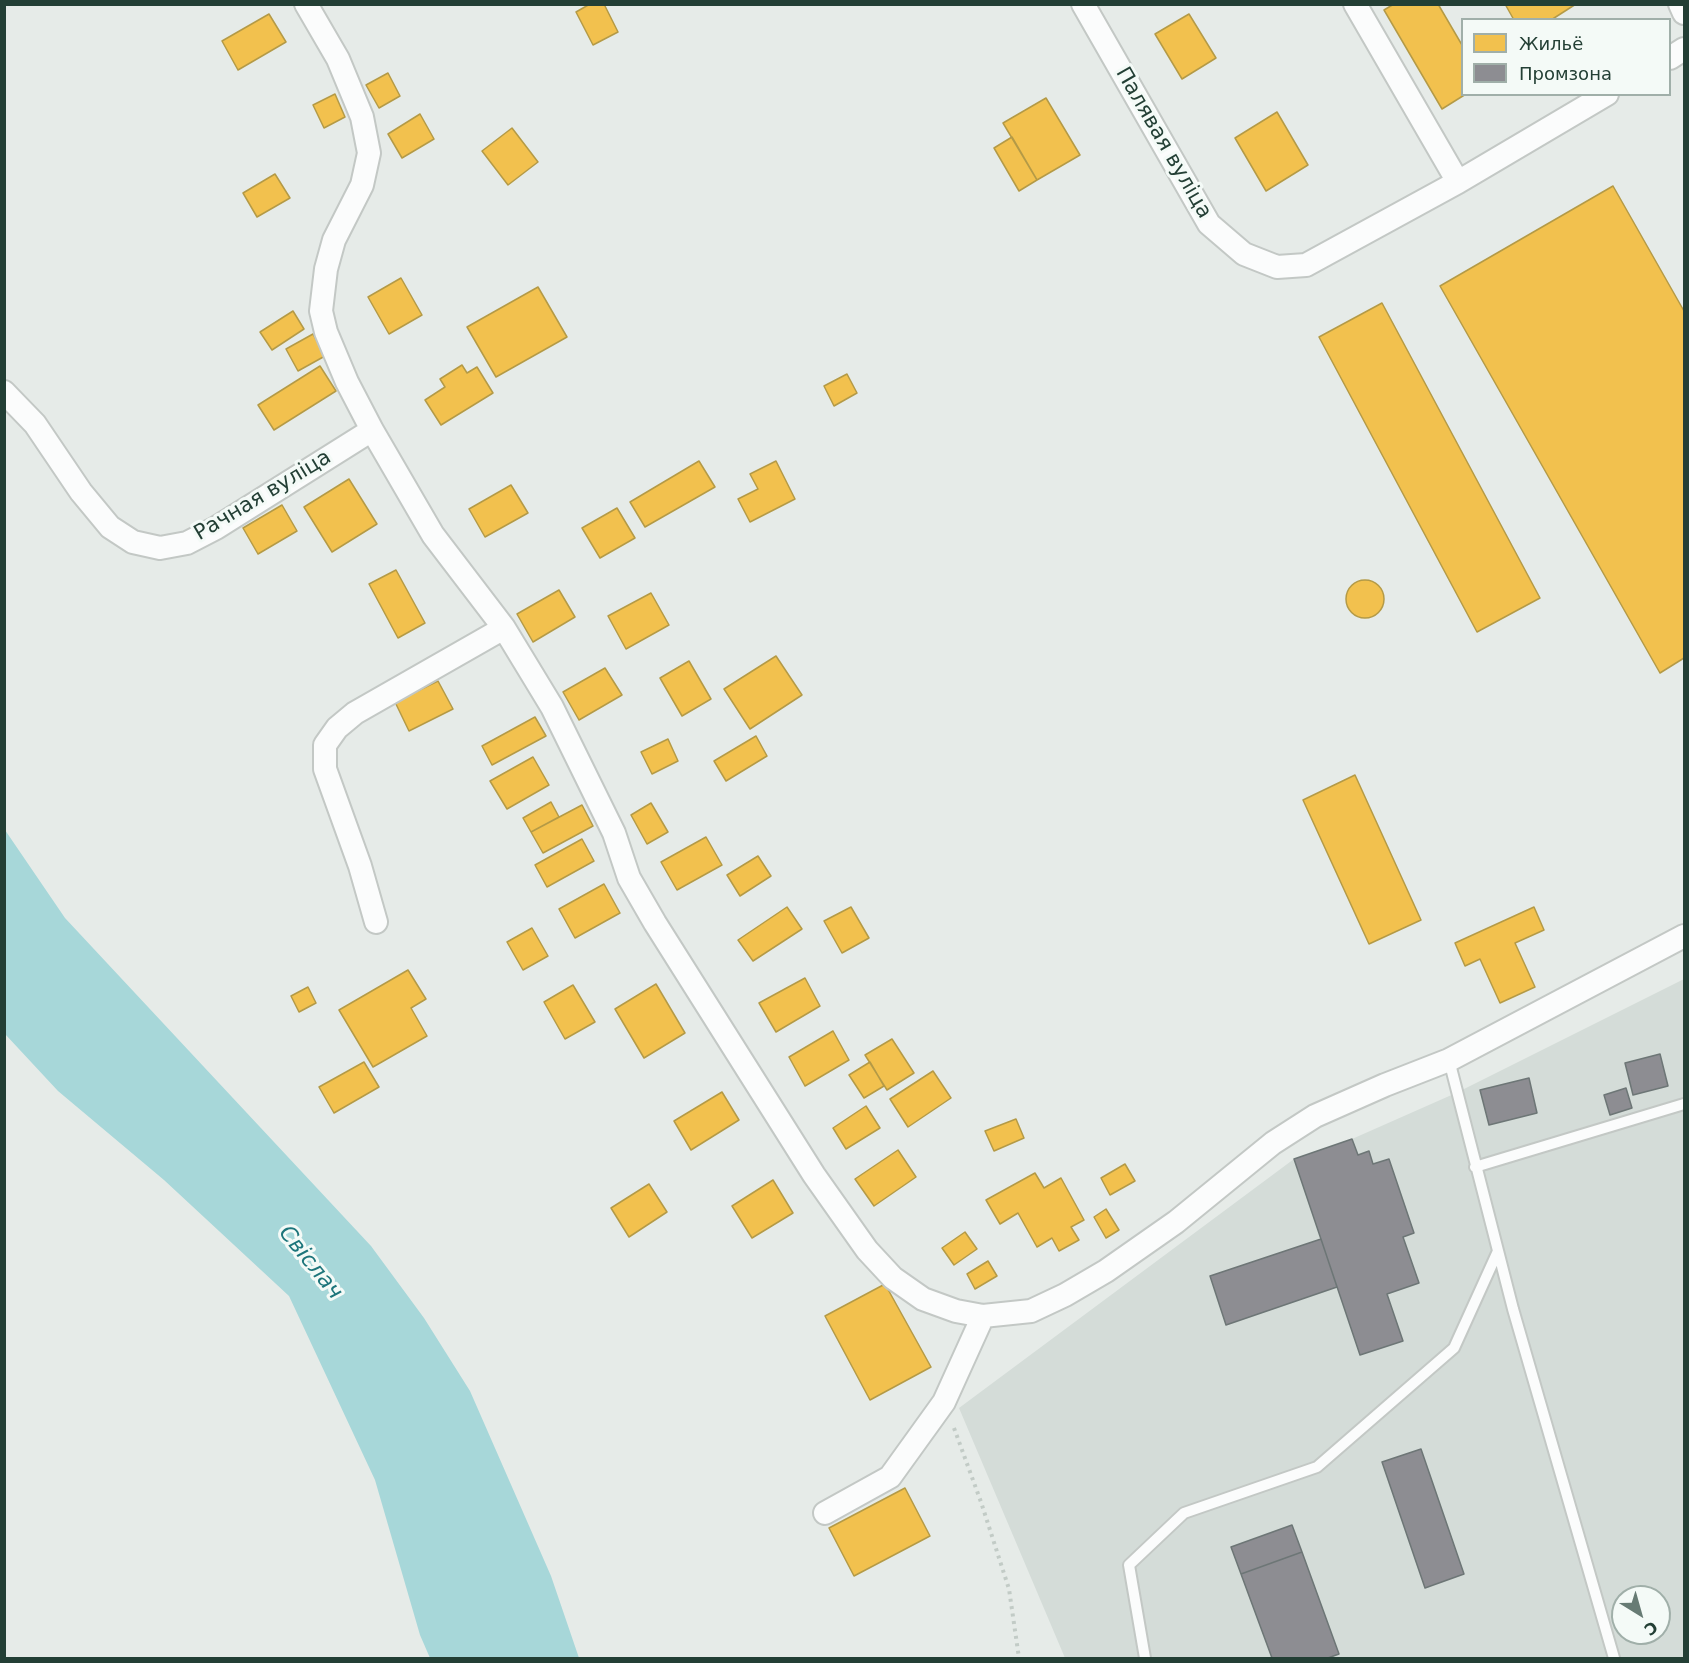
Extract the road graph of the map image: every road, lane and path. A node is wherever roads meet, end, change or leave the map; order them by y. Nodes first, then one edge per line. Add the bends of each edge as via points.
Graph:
1 (306, 4) edge
2 (1083, 4) edge
3 (1355, 4) edge
4 (1680, 4) edge
5 (1684, 13) edge
6 (1684, 49) edge
7 (1671, 57) edge
8 (1604, 96) edge
9 (1458, 182) junction
10 (4, 392) edge
11 (372, 430) junction
12 (504, 628) junction
13 (376, 922) dead end
14 (1684, 936) edge
15 (1449, 1060) junction
16 (1684, 1104) edge
17 (1475, 1167) junction
18 (1498, 1251) junction
19 (983, 1316) junction
20 (944, 1402) junction
21 (825, 1513) dead end
22 (1019, 1659) edge
23 (1145, 1659) edge
24 (1614, 1659) edge

1 - 11 street via 338,59 362,117 369,153 362,185 334,240 321,311 347,382
2 - 9 street, Палявая вуліца via 1209,224 1244,254 1277,267 1306,265
3 - 9 street
4 - 5 street
6 - 7 street
8 - 9 street, Палявая вуліца
10 - 11 street, Рачная вуліца via 35,424 110,527 133,542 160,548 187,543 216,528
11 - 12 street via 433,535
12 - 13 street via 355,712 325,745 325,769
12 - 19 street via 558,718 614,832 629,878 814,1175 867,1250 893,1278 923,1299
14 - 15 street
15 - 17 lane
15 - 19 street via 1316,1116 1273,1143 1176,1222 1065,1295 1031,1311
16 - 17 lane
17 - 18 lane
18 - 23 lane via 1454,1348 1317,1467 1184,1513 1129,1565
18 - 24 lane
19 - 20 street
20 - 21 street via 890,1477
20 - 22 path via 1009,1589

